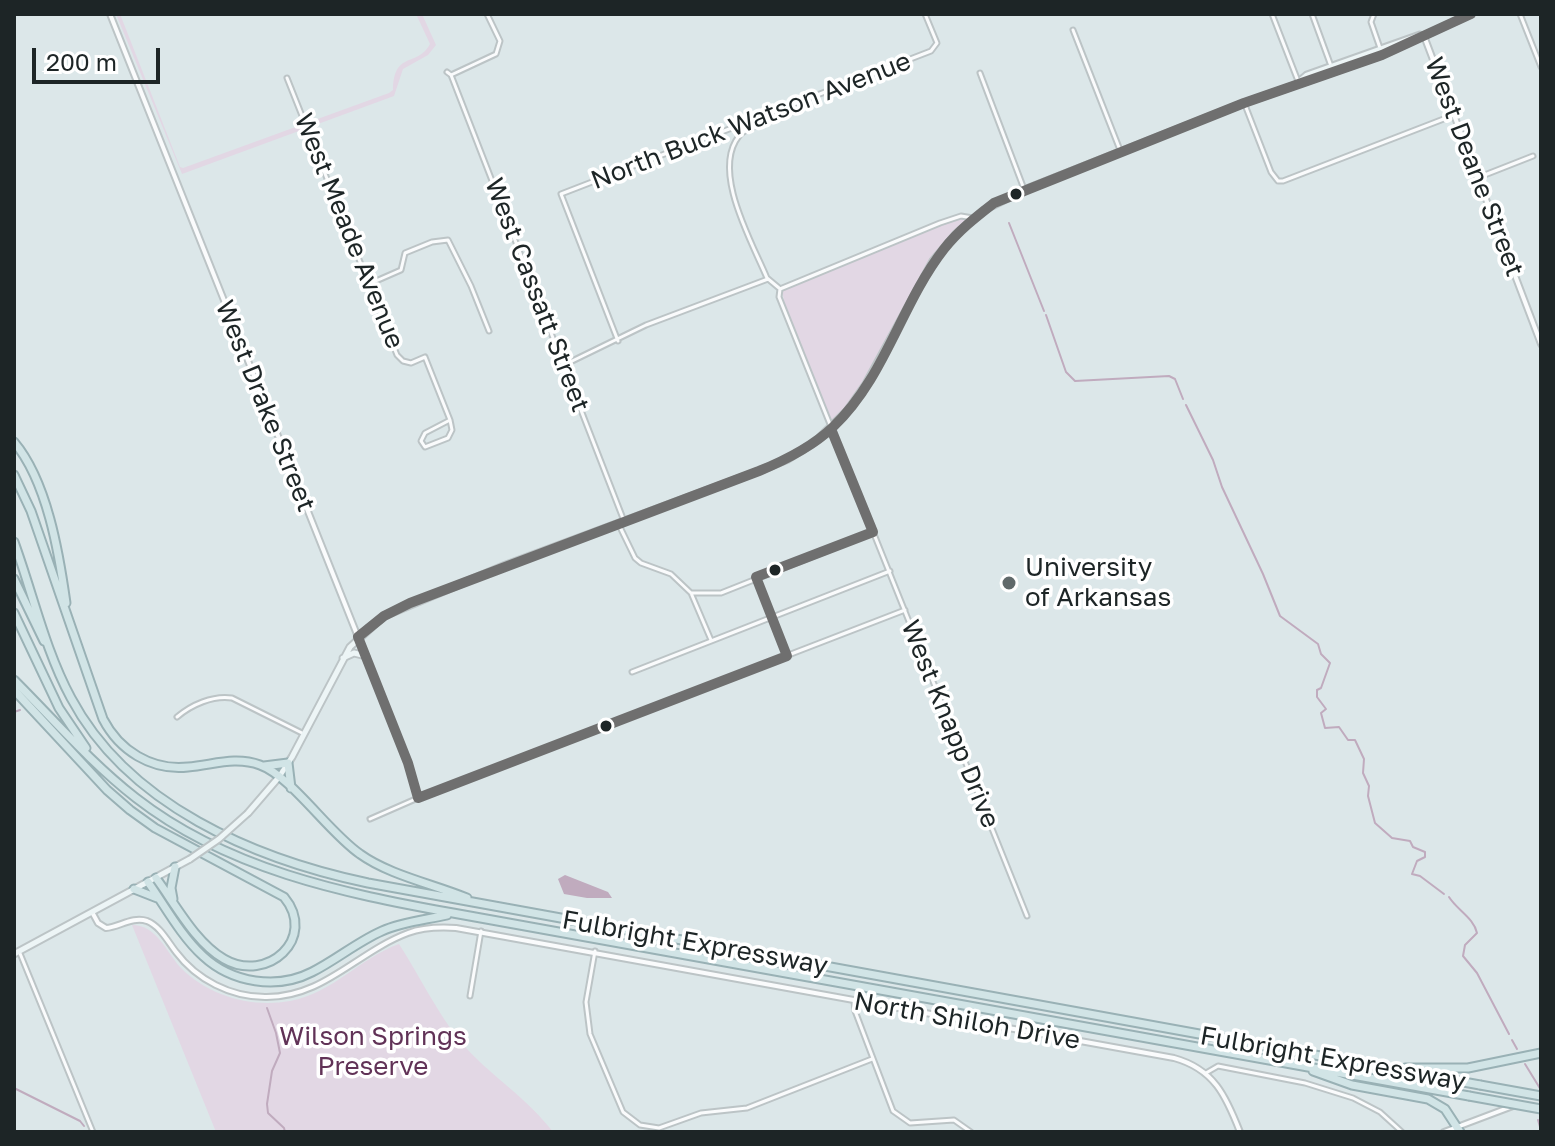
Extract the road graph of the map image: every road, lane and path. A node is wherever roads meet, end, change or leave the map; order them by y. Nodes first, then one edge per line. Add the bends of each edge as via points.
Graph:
1 (110, 14) edge
2 (487, 14) edge
3 (925, 14) edge
4 (1272, 14) edge
5 (1312, 14) edge
6 (1374, 14) edge
7 (1471, 14) edge
8 (1520, 14) edge
9 (1073, 30) dead end
10 (1423, 35) junction
11 (1381, 48) junction
12 (1331, 66) junction
13 (1541, 67) edge
14 (980, 73) dead end
15 (287, 78) dead end
16 (1299, 82) junction
17 (1244, 103) junction
18 (768, 113) junction
19 (1454, 115) junction
20 (1121, 152) junction
21 (1533, 156) dead end
22 (1477, 178) junction
23 (1024, 190) junction
24 (973, 218) junction
25 (768, 279) junction
26 (369, 284) junction
27 (780, 289) junction
28 (489, 331) dead end
29 (618, 340) junction
30 (1541, 344) edge
31 (564, 364) junction
32 (450, 420) junction
33 (831, 429) junction
34 (14, 442) edge
35 (14, 475) edge
36 (621, 522) junction
37 (873, 532) junction
38 (14, 542) edge
39 (890, 571) junction
40 (14, 579) edge
41 (691, 593) junction
42 (905, 610) junction
43 (14, 613) edge
44 (69, 621) junction
45 (358, 637) junction
46 (711, 640) junction
47 (366, 656) junction
48 (342, 659) junction
49 (53, 661) junction
50 (632, 672) dead end
51 (14, 680) edge
52 (14, 690) edge
53 (177, 717) dead end
54 (304, 734) junction
55 (97, 762) junction
56 (288, 763) junction
57 (264, 766) junction
58 (279, 777) junction
59 (291, 788) junction
60 (418, 798) junction
61 (370, 819) dead end
62 (175, 867) junction
63 (152, 880) junction
64 (134, 889) junction
65 (159, 898) junction
66 (173, 901) junction
67 (480, 903) junction
68 (92, 912) junction
69 (453, 913) junction
70 (1027, 916) dead end
71 (481, 931) junction
72 (595, 951) junction
73 (17, 952) edge
74 (470, 996) dead end
75 (854, 1001) junction
76 (1541, 1053) edge
77 (872, 1059) junction
78 (1296, 1064) junction
79 (1391, 1069) junction
80 (1206, 1073) junction
81 (1541, 1096) edge
82 (1541, 1109) edge
83 (1458, 1130) edge
84 (1400, 1131) edge
85 (93, 1132) edge
86 (971, 1132) edge
87 (1240, 1132) edge
88 (1444, 1132) edge

1 - 45 street, West Drake Street
2 - 31 street, West Cassatt Street via 500,41 496,54 449,73
3 - 18 street, North Buck Watson Avenue via 937,43 931,51
4 - 16 street
5 - 12 street
6 - 11 street via 1371,22
7 - 10 main road
8 - 13 street
9 - 20 street
10 - 11 main road
10 - 16 main road via 1382,55
10 - 19 street, West Deane Street
11 - 12 main road
12 - 16 main road
14 - 23 street
15 - 26 street, West Meade Avenue
16 - 17 main road
17 - 19 street via 1278,181
17 - 20 main road
18 - 25 street via 766,122 740,133 732,148 728,182
18 - 29 street, North Buck Watson Avenue via 561,194
19 - 22 street, West Deane Street
20 - 23 main road
21 - 22 street
22 - 30 street, West Deane Street
23 - 24 main road
24 - 27 street via 940,223
24 - 33 main road via 933,261 866,384
25 - 27 street
25 - 29 street
26 - 28 street via 401,270 405,253 443,240 451,243
26 - 32 street, West Meade Avenue via 397,355 411,363 425,357
27 - 33 street, West Knapp Drive
29 - 31 street
31 - 36 street, West Cassatt Street
32 - 32 street via 448,438 425,447 425,433
33 - 36 main road via 788,459
33 - 37 street, West Knapp Drive
34 - 44 highway via 40,487
35 - 44 highway
36 - 41 street, West Cassatt Street via 635,558 671,574
36 - 45 main road via 410,603
37 - 39 street, West Knapp Drive
37 - 41 street via 721,593
38 - 49 highway, Fulbright Expressway
39 - 42 street, West Knapp Drive
39 - 46 street
40 - 49 highway
41 - 46 street
42 - 60 street
42 - 70 street, West Knapp Drive
43 - 55 highway via 59,708
44 - 57 highway via 103,719 130,752 170,767 233,760
45 - 47 street, West Drake Street
45 - 48 main road
46 - 50 street
47 - 48 main road via 354,653
47 - 60 street, West Drake Street
48 - 54 main road
49 - 67 highway, Fulbright Expressway via 81,716 110,754 181,811 322,872
51 - 55 highway, Fulbright Expressway
52 - 66 highway via 130,810 284,897 294,918 293,934 272,962 237,965 210,949
53 - 54 street via 185,710 232,698
54 - 56 main road
55 - 69 highway, Fulbright Expressway via 154,811 250,861 319,886
56 - 57 highway
56 - 58 main road
56 - 59 highway
57 - 58 highway
58 - 59 highway
58 - 62 main road, bridge via 219,839
59 - 67 highway via 369,861
60 - 61 street
62 - 63 main road
62 - 66 highway
63 - 64 main road
63 - 65 highway
63 - 66 highway
64 - 65 highway
64 - 68 main road
65 - 69 highway via 214,965 266,982 309,973 391,927
67 - 79 highway, Fulbright Expressway
68 - 71 street, North Shiloh Drive via 106,928 149,922 200,975 235,993 261,997 317,987 414,931
68 - 73 main road
69 - 78 highway, Fulbright Expressway
71 - 72 street, North Shiloh Drive
71 - 74 street
72 - 75 street, North Shiloh Drive
72 - 77 street via 586,1002 590,1034 623,1112 640,1125 659,1128 701,1113 747,1108
73 - 85 street
75 - 77 street
75 - 80 street, North Shiloh Drive via 1174,1058
76 - 79 highway via 1468,1068
77 - 86 street via 899,1117 916,1124 954,1120
78 - 82 highway, Fulbright Expressway, bridge
78 - 83 highway via 1352,1085 1428,1099 1445,1109
79 - 81 highway, Fulbright Expressway, bridge
80 - 84 street via 1218,1066 1305,1083 1361,1101
80 - 87 street via 1222,1090
81 - 83 street
83 - 88 street

